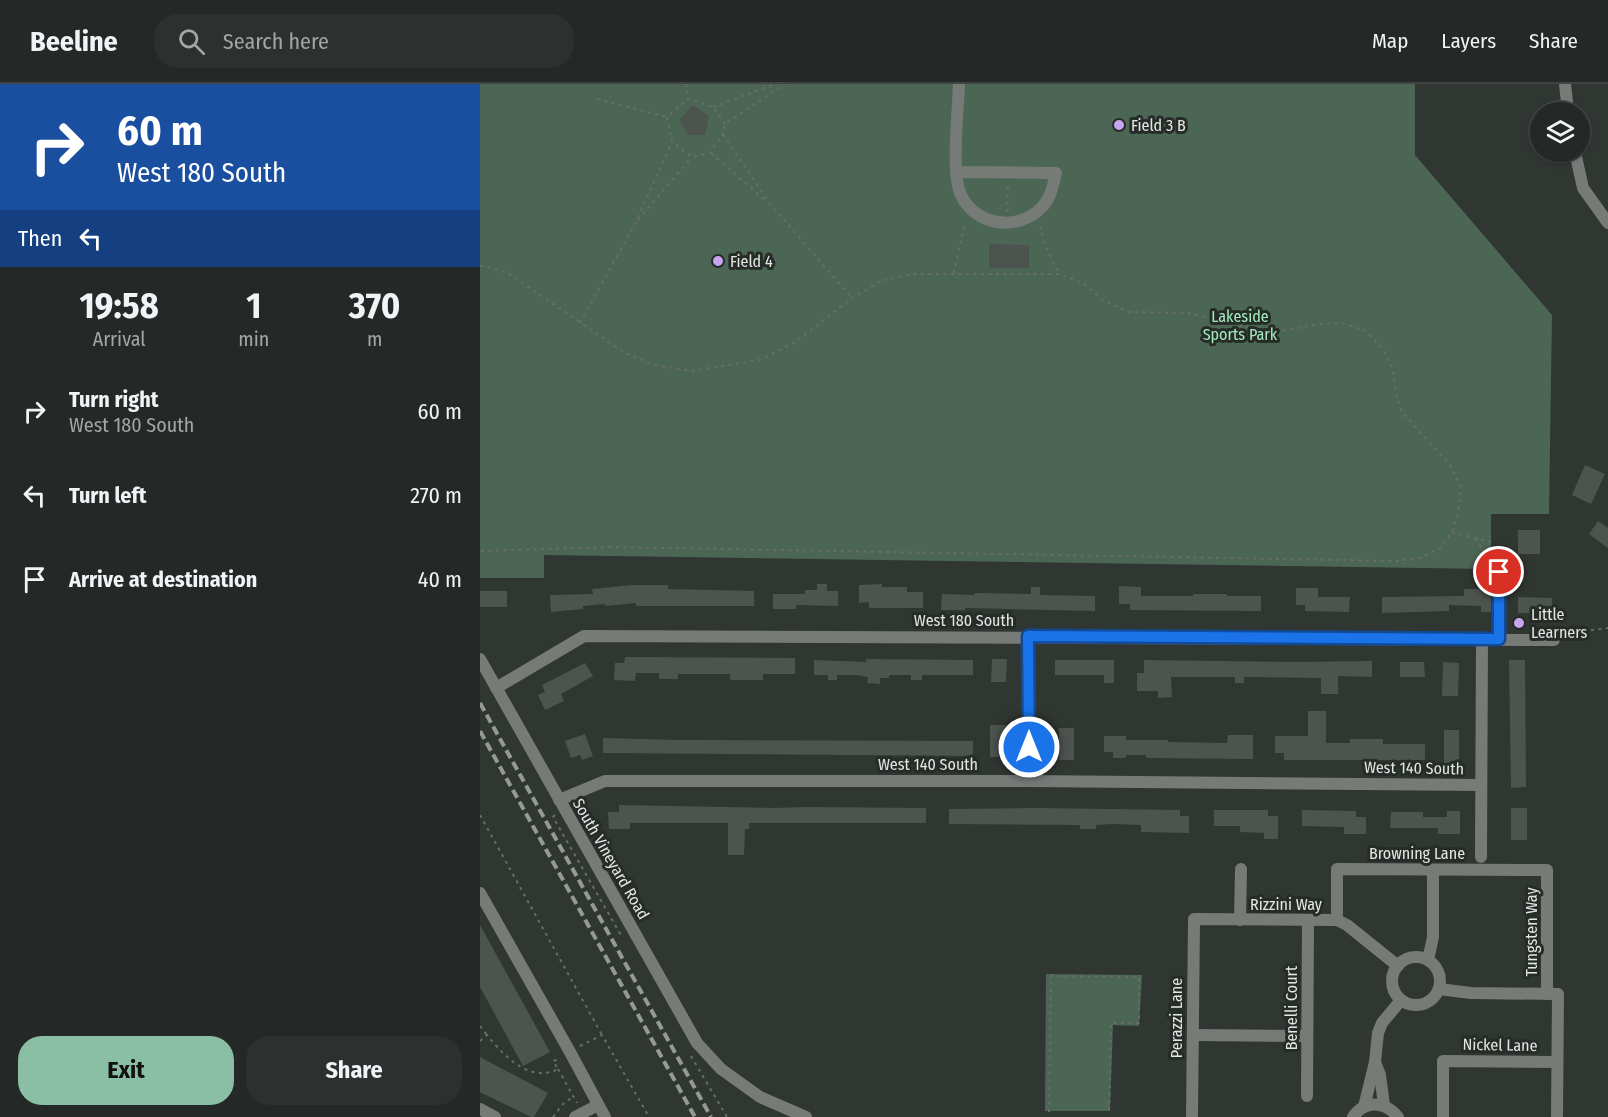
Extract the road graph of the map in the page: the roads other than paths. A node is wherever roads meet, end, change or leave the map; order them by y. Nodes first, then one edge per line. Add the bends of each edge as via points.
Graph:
1 (959, 84) edge
2 (1565, 84) edge
3 (1567, 102) edge
4 (1577, 162) edge
5 (956, 172) junction
6 (1608, 223) edge
7 (1499, 572) road end
8 (1556, 635) road end
9 (1028, 636) junction
10 (1482, 639) junction
11 (1499, 639) junction
12 (480, 659) edge
13 (496, 687) junction
14 (1029, 781) junction
15 (1480, 785) junction
16 (559, 800) junction
17 (1481, 857) dead end
18 (1241, 868) dead end
19 (1433, 870) junction
20 (1547, 870) joint
21 (480, 893) edge
22 (1194, 919) joint
23 (1240, 920) junction
24 (1308, 920) junction
25 (1337, 920) junction
26 (1428, 960) junction
27 (1398, 966) junction
28 (1439, 989) junction
29 (1552, 994) junction
30 (1401, 1000) junction
31 (1193, 1035) junction
32 (1307, 1036) junction
33 (1375, 1062) junction
34 (1557, 1062) junction
35 (1307, 1096) dead end
36 (598, 1105) junction
37 (1384, 1106) junction
38 (480, 1109) edge
39 (577, 1111) edge
40 (1355, 1114) edge
41 (495, 1117) edge
42 (605, 1117) edge
43 (806, 1117) edge
44 (1192, 1117) edge
45 (1398, 1117) edge
46 (1443, 1117) edge
47 (1557, 1117) edge

1 - 5 street
2 - 3 street
4 - 6 street via 1583,188
5 - 5 street via 960,192 971,208 989,221 1007,224 1022,222 1042,207 1052,192 1056,173
7 - 11 street
8 - 11 street, West 180 South
9 - 10 street, West 180 South
9 - 13 street, West 180 South via 584,636
9 - 14 street
10 - 11 street, West 180 South
10 - 15 street
12 - 13 street, South Vineyard Road
13 - 16 street, South Vineyard Road
14 - 15 street, West 140 South
14 - 16 street, West 140 South via 605,781
15 - 17 street
16 - 43 street, South Vineyard Road via 697,1043 721,1069 759,1097
18 - 23 street
19 - 20 street, Browning Lane
19 - 25 street, Browning Lane via 1338,869
19 - 26 street via 1433,937
20 - 29 street, Tungsten Way
21 - 36 street
22 - 23 street, Rizzini Way
22 - 31 street, Perazzi Lane
23 - 24 street, Rizzini Way
24 - 25 street, Rizzini Way
24 - 32 street, Benelli Court
25 - 27 street, Rizzini Way
26 - 27 street via 1414,957
26 - 28 street via 1438,970
27 - 30 street via 1392,981
28 - 29 street
28 - 30 street via 1422,1004
29 - 34 street, Tungsten Way
30 - 33 street via 1382,1023
31 - 32 street
31 - 44 street, Perazzi Lane
32 - 35 street, Benelli Court
33 - 37 street
33 - 40 street
34 - 46 street, Nickel Lane via 1443,1061
34 - 47 street, Tungsten Way
36 - 39 street
36 - 42 street
37 - 40 street via 1376,1104
37 - 45 street
38 - 41 street

